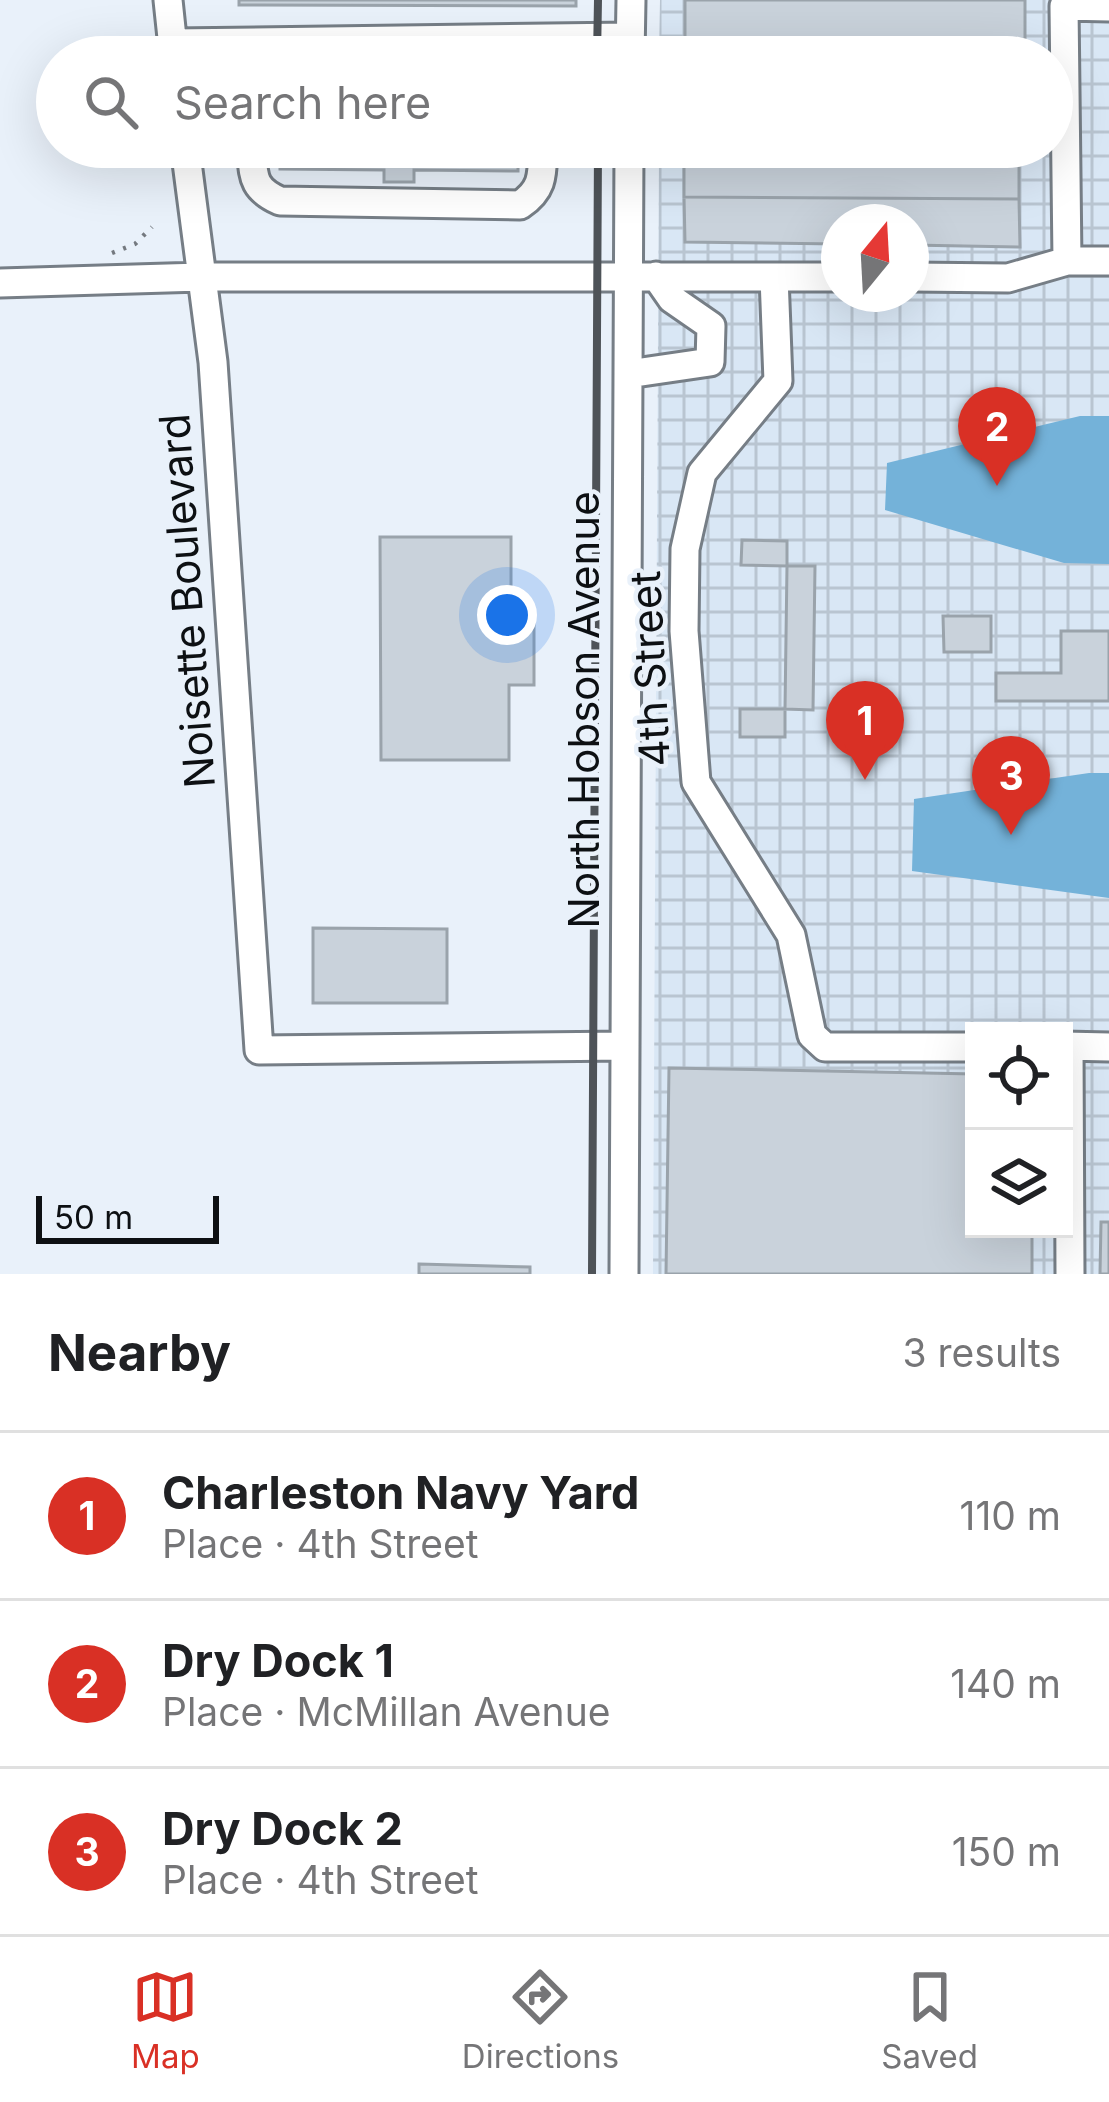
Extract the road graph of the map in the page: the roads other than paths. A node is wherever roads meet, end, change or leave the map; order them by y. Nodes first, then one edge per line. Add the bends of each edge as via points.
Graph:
1 (169, 0) edge
2 (631, 0) edge
3 (1109, 7) edge
4 (173, 36) edge
5 (630, 36) edge
6 (1064, 36) edge
7 (188, 168) edge
8 (253, 168) edge
9 (542, 168) edge
10 (628, 168) edge
11 (1065, 168) edge
12 (1066, 261) junction
13 (1109, 262) edge
14 (656, 275) junction
15 (201, 277) junction
16 (774, 277) junction
17 (821, 277) edge
18 (929, 277) edge
19 (626, 280) junction
20 (0, 283) edge
21 (628, 374) junction
22 (625, 1046) junction
23 (1073, 1046) edge
24 (965, 1047) edge
25 (1109, 1047) edge
26 (1067, 1130) edge
27 (623, 1274) edge
28 (1070, 1274) edge

1 - 4 street
2 - 5 street
3 - 6 street via 1064,6
7 - 15 street, Noisette Boulevard
8 - 9 street via 262,193 280,201 520,206 535,195
10 - 19 street, North Hobson Avenue
11 - 12 street
12 - 13 street
12 - 18 street via 1008,278
14 - 16 street
14 - 19 street
14 - 21 street via 673,299 711,326 710,362
15 - 19 street
15 - 20 street
15 - 22 street, Noisette Boulevard via 259,1050
16 - 17 street
16 - 24 street, 4th Street via 778,381 702,473 686,548 696,782 790,934 812,1035 825,1047
19 - 21 street, North Hobson Avenue
21 - 22 street, North Hobson Avenue
22 - 27 street, North Hobson Avenue
23 - 25 street
26 - 28 street

